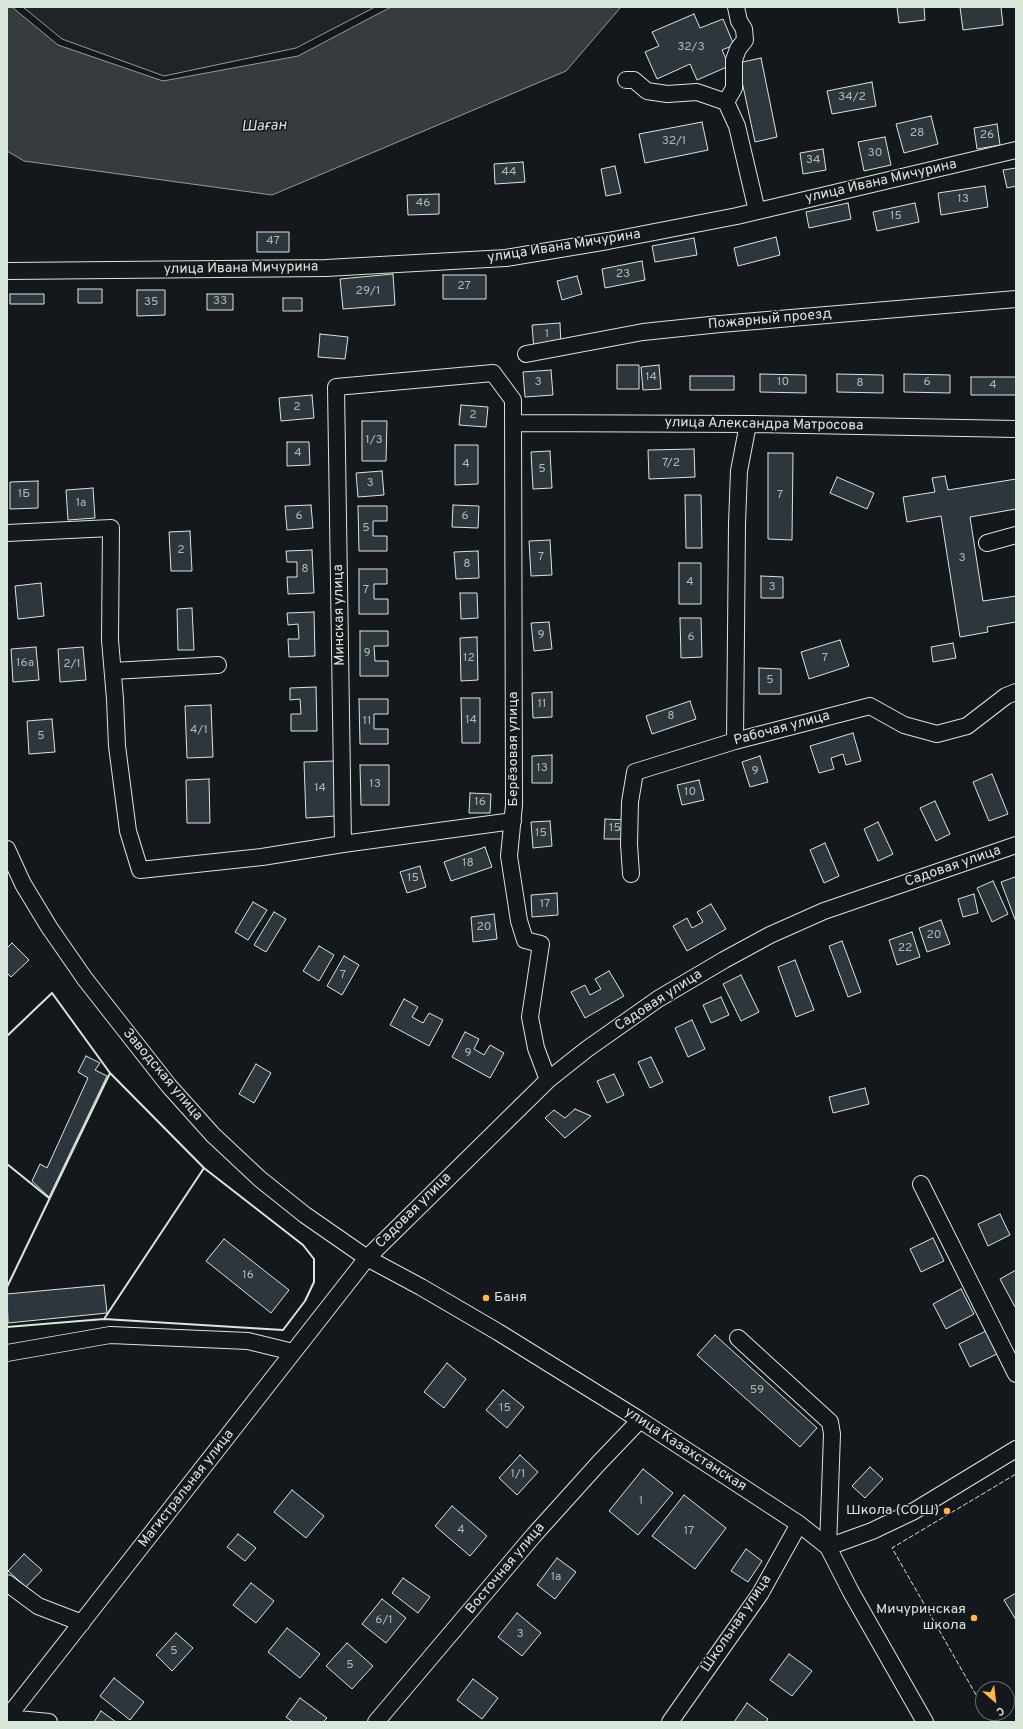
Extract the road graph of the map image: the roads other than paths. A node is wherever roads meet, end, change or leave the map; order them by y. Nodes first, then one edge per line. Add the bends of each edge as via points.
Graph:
1 (736, 7) edge
2 (626, 80) dead end
3 (726, 102) junction
4 (1016, 150) edge
5 (757, 211) junction
6 (7, 271) edge
7 (1016, 300) edge
8 (526, 354) dead end
9 (513, 400) joint
10 (513, 423) junction
11 (748, 424) junction
12 (1016, 429) edge
13 (7, 534) edge
14 (1016, 535) edge
15 (987, 543) dead end
16 (218, 664) dead end
17 (113, 671) junction
18 (1016, 692) edge
19 (734, 741) junction
20 (513, 820) junction
21 (343, 844) junction
22 (1016, 845) edge
23 (7, 849) edge
24 (631, 874) dead end
25 (548, 1080) junction
26 (921, 1184) dead end
27 (367, 1258) junction
28 (738, 1338) dead end
29 (294, 1352) junction
30 (7, 1354) edge
31 (1016, 1374) edge
32 (640, 1420) junction
33 (1016, 1449) edge
34 (799, 1524) junction
35 (828, 1547) junction
36 (7, 1584) edge
37 (82, 1623) junction
38 (7, 1718) edge
39 (49, 1722) edge
40 (376, 1722) edge
41 (670, 1722) edge
42 (925, 1722) edge

1 - 3 street via 745,40 734,60 734,88
2 - 3 street via 634,80 647,91 667,94 697,92
3 - 5 street via 737,126
4 - 5 street, улица Ивана Мичурина
5 - 6 street, улица Ивана Мичурина via 608,241 506,258 326,268
7 - 8 street, Пожарный проезд via 736,322 651,332
9 - 10 street, Берёзовая улица
9 - 21 street, Минская улица via 493,373 336,387
10 - 11 street, улица Александра Матросова
10 - 20 street, Берёзовая улица
11 - 12 street, улица Александра Матросова
11 - 19 street via 739,471
13 - 17 street via 111,528 110,640
14 - 15 street
16 - 17 street
17 - 21 street via 117,746 128,831 140,870 262,857
18 - 19 street, Рабочая улица via 1006,696 967,726 937,734 904,725 870,706
19 - 24 street, Рабочая улица via 635,772 630,809
20 - 21 street
20 - 25 street, Берёзовая улица via 509,856 519,921 525,940 541,944 530,1017 536,1048
22 - 25 street, Садовая улица via 824,911 770,935 658,999
23 - 27 street, Заводская улица via 23,884 49,928 117,1022 212,1135 260,1179 305,1215
25 - 27 street, Садовая улица
26 - 31 street
27 - 29 street, Магистральная улица
27 - 32 street, улица Казахстанская via 498,1332
28 - 35 street via 830,1422 832,1434
29 - 30 street via 248,1341 110,1335
29 - 37 street, Магистральная улица
32 - 34 street, улица Казахстанская
32 - 40 street, Восточная улица via 540,1529
33 - 35 street via 914,1511
34 - 35 street, улица Казахстанская
34 - 41 street, Школьная улица via 760,1594
35 - 42 street, улица Казахстанская
36 - 37 street via 38,1606
37 - 38 street, Магистральная улица
38 - 39 street

